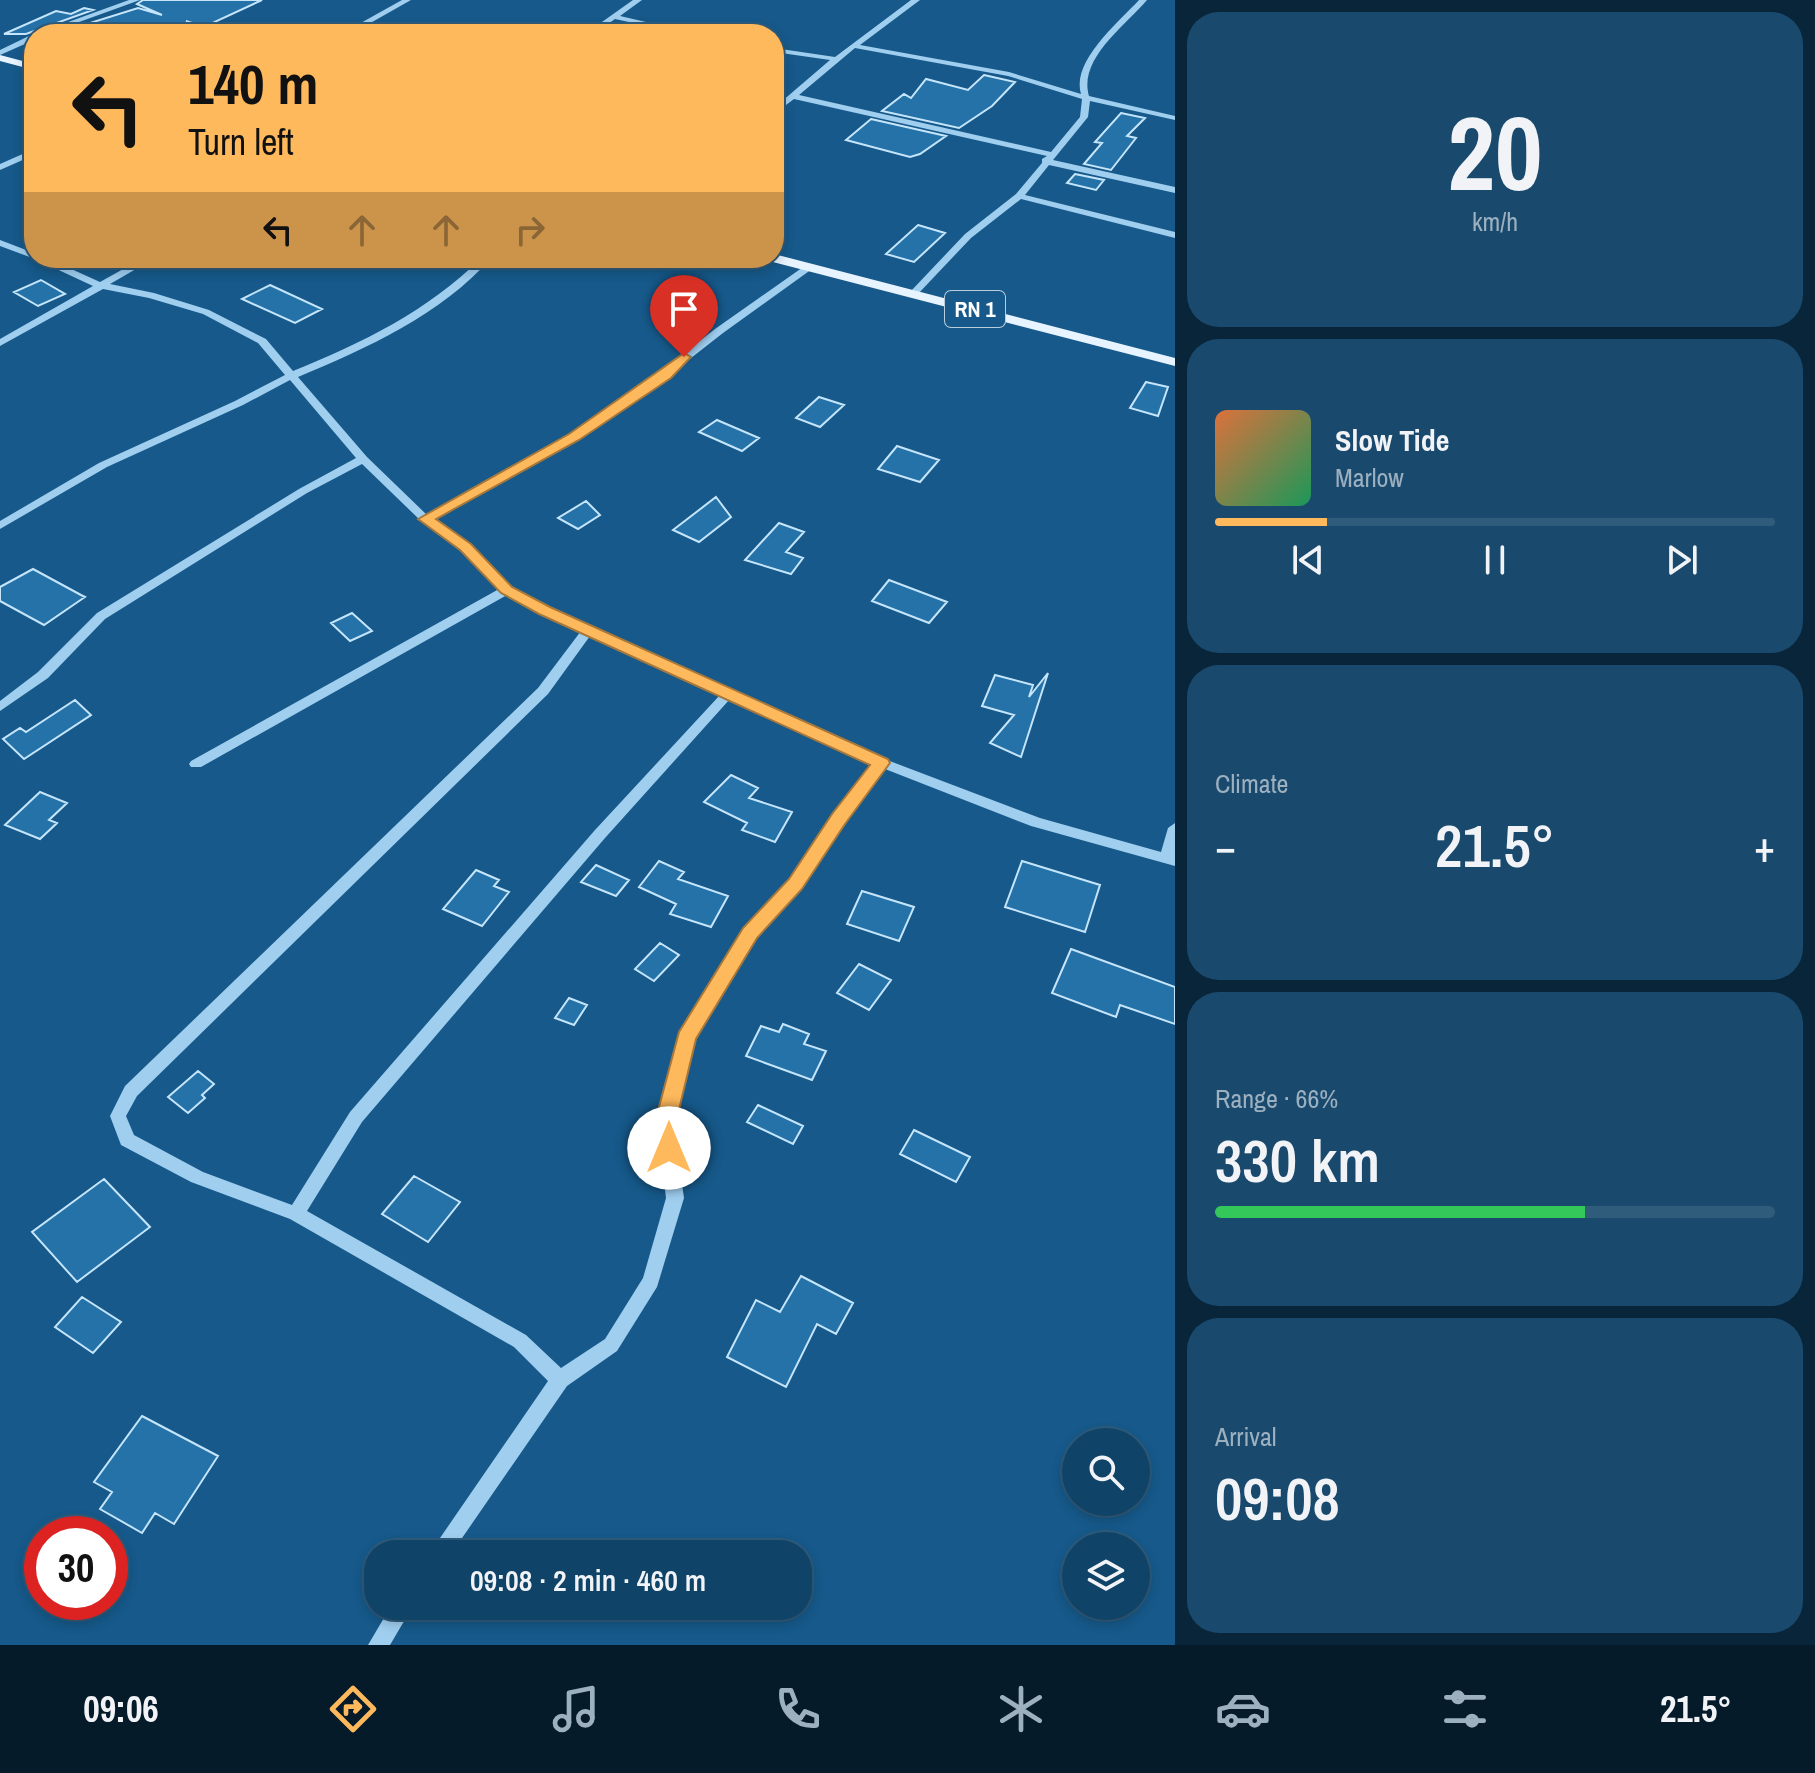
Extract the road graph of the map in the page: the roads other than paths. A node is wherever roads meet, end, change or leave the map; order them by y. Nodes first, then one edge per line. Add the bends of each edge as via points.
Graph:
1 (136, 0) edge
2 (407, 0) edge
3 (638, 0) edge
4 (916, 0) edge
5 (1143, 0) edge
6 (615, 17) junction
7 (68, 24) edge
8 (363, 24) edge
9 (604, 24) edge
10 (648, 24) edge
11 (24, 42) edge
12 (855, 46) junction
13 (784, 51) edge
14 (0, 56) edge
15 (836, 59) junction
16 (24, 64) edge
17 (793, 96) junction
18 (1086, 98) junction
19 (784, 104) edge
20 (1175, 118) edge
21 (24, 156) edge
22 (1048, 158) junction
23 (0, 167) edge
24 (1175, 190) edge
25 (1019, 196) junction
26 (1175, 235) edge
27 (0, 243) edge
28 (24, 252) edge
29 (784, 261) edge
30 (809, 267) junction
31 (60, 268) edge
32 (131, 268) edge
33 (476, 268) edge
34 (98, 285) junction
35 (914, 293) junction
36 (0, 343) edge
37 (1175, 362) edge
38 (293, 375) junction
39 (363, 459) junction
40 (425, 519) junction
41 (0, 526) edge
42 (507, 590) junction
43 (589, 629) junction
44 (728, 694) junction
45 (0, 707) edge
46 (882, 763) junction
47 (196, 764) dead end
48 (1175, 828) edge
49 (1171, 859) edge
50 (296, 1214) junction
51 (560, 1380) junction
52 (449, 1540) edge
53 (394, 1620) edge
54 (378, 1645) edge

1 - 7 street
2 - 8 street
3 - 6 street
4 - 12 street
5 - 18 street via 1093,54 1082,85
6 - 9 street
6 - 10 street
11 - 14 street
12 - 15 street
12 - 18 street via 1009,74
13 - 15 street
14 - 16 main road
15 - 17 street
17 - 19 street
17 - 22 street
18 - 20 street
18 - 22 street via 1084,117
21 - 23 street
22 - 24 street
22 - 25 street
25 - 26 street
25 - 35 street via 968,236
27 - 28 street
29 - 30 main road, RN 1
30 - 35 main road, RN 1
30 - 40 street via 627,403
31 - 34 street
32 - 34 street
33 - 38 street via 427,308 351,351
34 - 36 street
34 - 38 street via 206,312 262,341
35 - 37 main road, RN 1
38 - 39 street
38 - 41 street via 103,465
39 - 40 street
39 - 45 street via 101,616 43,675
40 - 42 street via 465,547
42 - 43 street
42 - 47 street
43 - 44 street
43 - 50 street via 543,691 152,1070 131,1091 118,1116 127,1140 197,1177
44 - 46 street
44 - 50 street via 580,856 356,1117
46 - 49 street via 1036,822
46 - 51 street via 795,884 750,933 686,1038 665,1122 675,1198 651,1281 611,1345
48 - 49 street
50 - 51 street via 520,1341
51 - 52 street
53 - 54 street

